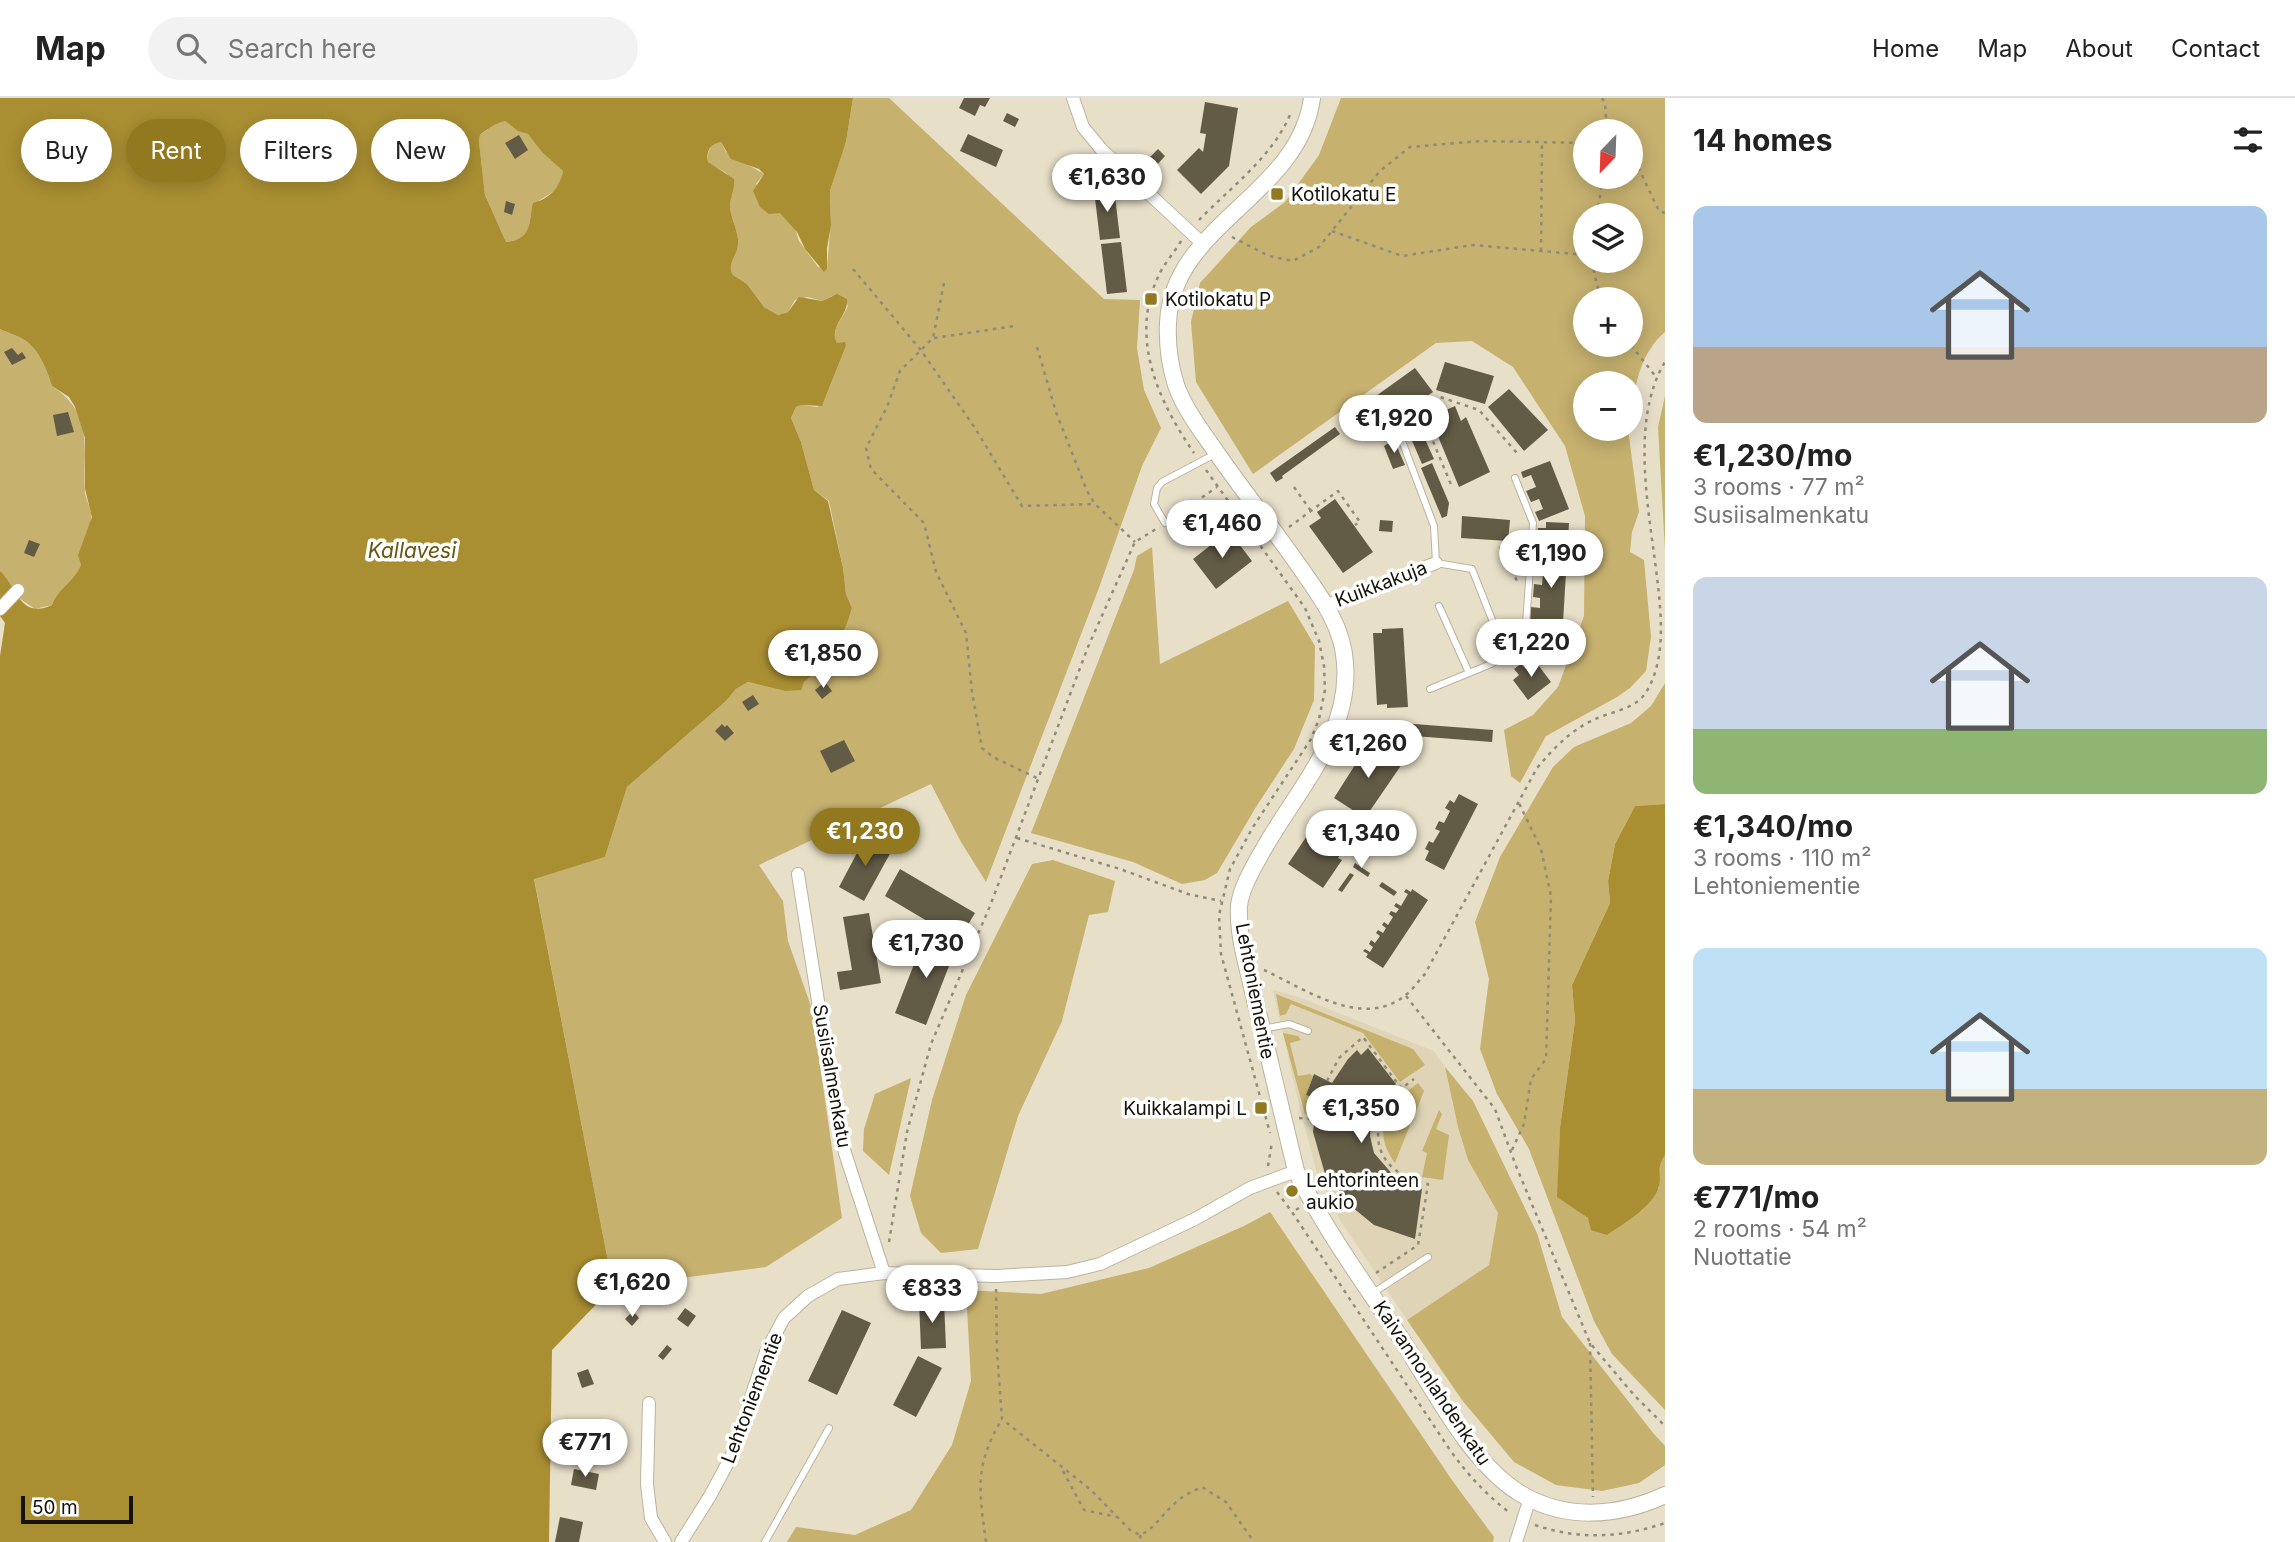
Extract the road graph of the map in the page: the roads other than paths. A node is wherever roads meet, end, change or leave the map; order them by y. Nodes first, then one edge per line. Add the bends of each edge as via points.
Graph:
1 (1073, 98) edge
2 (1312, 98) edge
3 (1203, 244) junction
4 (1396, 425) road end
5 (1217, 453) junction
6 (1515, 478) dead end
7 (1165, 523) road end
8 (1436, 563) junction
9 (18, 590) dead end
10 (1326, 605) junction
11 (1439, 606) dead end
12 (0, 609) edge
13 (1506, 655) junction
14 (1469, 673) junction
15 (1430, 688) dead end
16 (798, 874) dead end
17 (1260, 1029) junction
18 (1308, 1031) dead end
19 (1296, 1171) junction
20 (1428, 1257) dead end
21 (884, 1273) junction
22 (1372, 1294) junction
23 (649, 1403) dead end
24 (829, 1428) dead end
25 (1665, 1495) edge
26 (1530, 1498) junction
27 (665, 1542) edge
28 (681, 1542) edge
29 (765, 1542) edge
30 (1516, 1542) edge

1 - 3 street via 1083,127 1101,149
2 - 3 street, Lehtoniementie via 1299,141 1282,167
3 - 5 street, Lehtoniementie via 1173,294 1169,347 1177,387
4 - 8 lane via 1434,526
5 - 7 lane via 1157,488 1154,504
5 - 10 street, Lehtoniementie
6 - 13 lane via 1533,523 1524,654 1516,659
8 - 10 street, Kuikkakuja
8 - 13 lane via 1472,569
9 - 12 street
10 - 17 street, Lehtoniementie via 1345,663 1337,724 1251,872 1239,904
11 - 14 lane
13 - 14 lane
14 - 15 lane
16 - 21 street, Susiisalmenkatu via 835,1109
17 - 18 lane via 1289,1024
17 - 19 street, Lehtoniementie
19 - 21 street, Lehtoniementie via 1250,1188 1100,1265 996,1276
19 - 22 street, Kaivannonlahdenkatu
20 - 22 lane
21 - 28 street, Lehtoniementie via 838,1279 808,1296 784,1318 766,1352 732,1455
22 - 26 street, Kaivannonlahdenkatu via 1464,1437 1489,1469
23 - 27 street via 647,1484 651,1518
24 - 29 lane
25 - 26 street, Kaivannonlahdenkatu via 1638,1507 1604,1513 1549,1507
26 - 30 street

